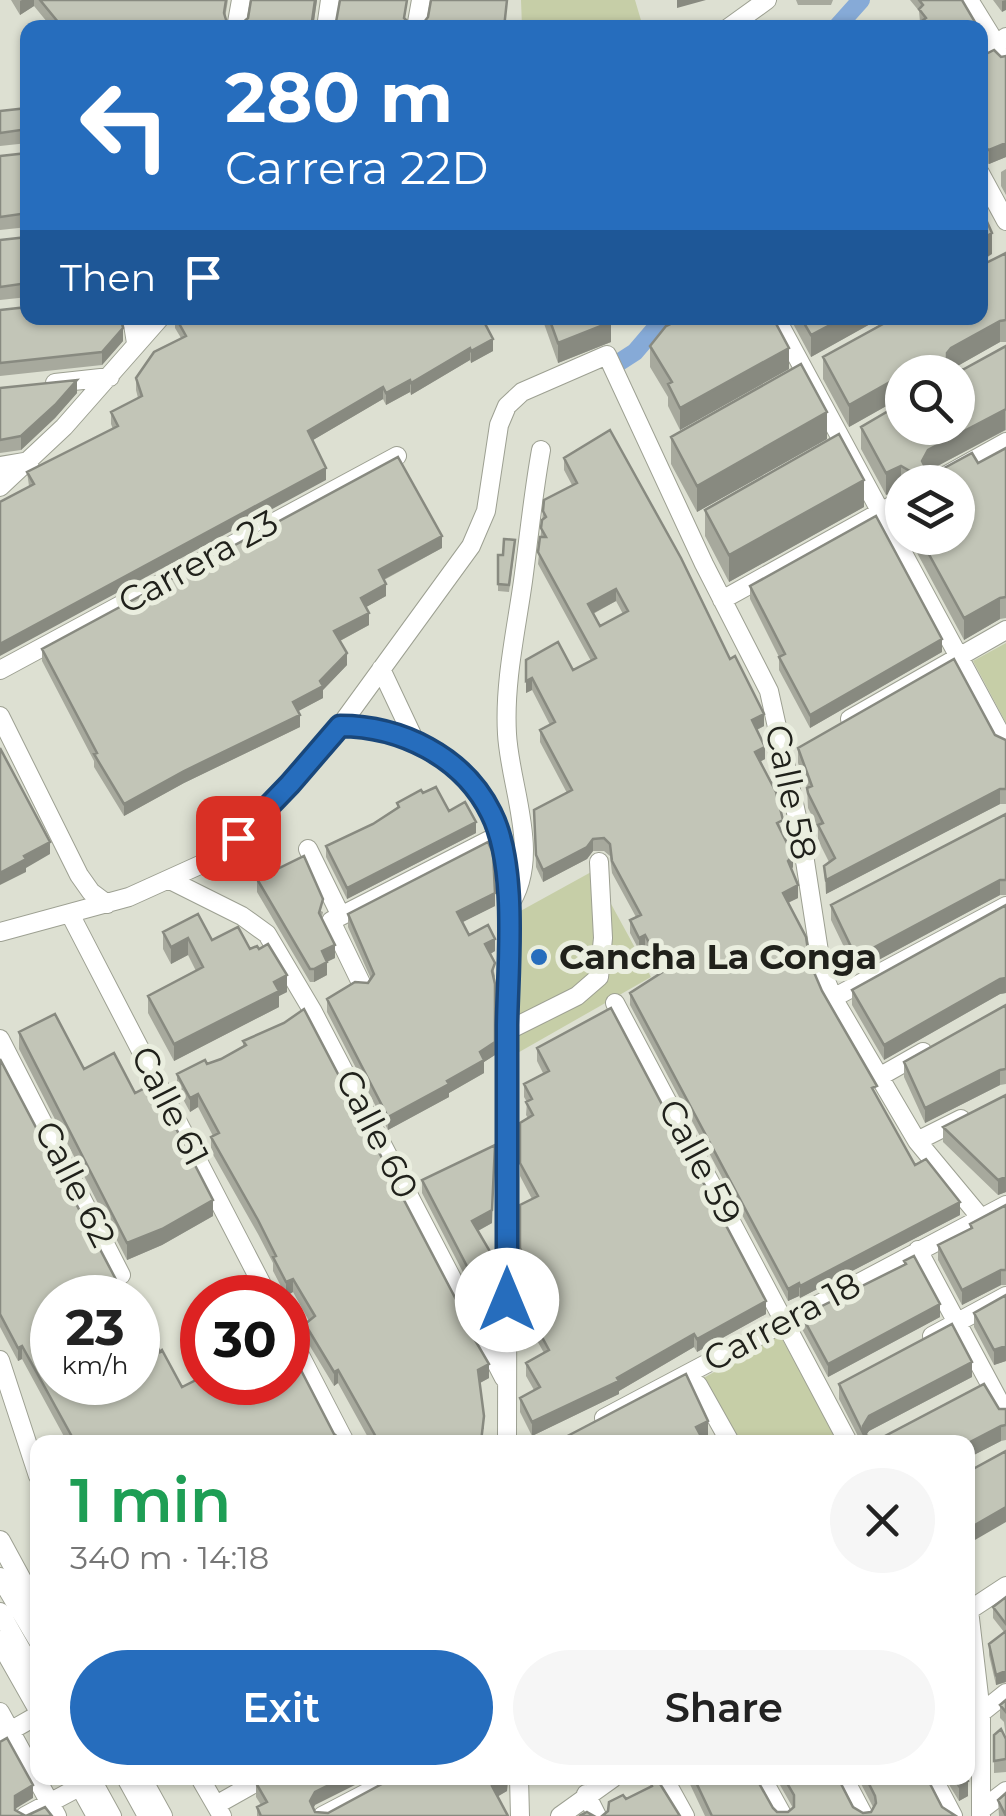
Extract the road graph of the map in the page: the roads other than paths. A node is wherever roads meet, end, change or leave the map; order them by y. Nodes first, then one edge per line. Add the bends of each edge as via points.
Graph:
1 (767, 0) edge
2 (739, 20) edge
3 (988, 26) edge
4 (1003, 46) edge
5 (988, 191) edge
6 (1006, 221) edge
7 (133, 325) edge
8 (153, 325) edge
9 (780, 325) edge
10 (136, 343) junction
11 (110, 377) junction
12 (36, 385) edge
13 (852, 439) junction
14 (1006, 442) edge
15 (541, 450) dead end
16 (827, 453) edge
17 (398, 456) edge
18 (30, 461) junction
19 (965, 465) edge
20 (0, 466) edge
21 (0, 487) edge
22 (885, 510) edge
23 (882, 512) junction
24 (706, 521) edge
25 (689, 531) junction
26 (722, 600) junction
27 (1006, 630) edge
28 (960, 655) junction
29 (382, 669) junction
30 (0, 670) edge
31 (0, 716) edge
32 (340, 726) junction
33 (833, 728) edge
34 (414, 739) junction
35 (1006, 744) edge
36 (499, 834) junction
37 (308, 849) dead end
38 (599, 862) dead end
39 (170, 880) junction
40 (107, 904) junction
41 (1006, 906) edge
42 (508, 907) junction
43 (70, 914) junction
44 (336, 918) junction
45 (0, 932) edge
46 (362, 986) edge
47 (833, 998) junction
48 (615, 1003) dead end
49 (507, 1030) junction
50 (0, 1039) edge
51 (943, 1040) edge
52 (880, 1076) junction
53 (970, 1114) edge
54 (918, 1141) junction
55 (1006, 1205) edge
56 (980, 1218) junction
57 (918, 1250) junction
58 (121, 1275) dead end
59 (258, 1275) edge
60 (1006, 1296) edge
61 (784, 1322) junction
62 (957, 1323) junction
63 (923, 1341) edge
64 (0, 1360) edge
65 (1006, 1373) edge
66 (310, 1374) edge
67 (506, 1381) junction
68 (698, 1384) dead end
69 (980, 1386) junction
70 (1006, 1414) edge
71 (592, 1424) edge
72 (342, 1435) edge
73 (507, 1435) edge
74 (724, 1435) edge
75 (846, 1435) edge
76 (30, 1452) edge
77 (0, 1541) edge
78 (0, 1576) edge
79 (1006, 1586) edge
80 (30, 1596) edge
81 (975, 1606) edge
82 (0, 1612) edge
83 (30, 1627) edge
84 (0, 1640) edge
85 (30, 1664) edge
86 (975, 1666) edge
87 (30, 1694) edge
88 (1006, 1694) edge
89 (0, 1712) edge
90 (981, 1713) junction
91 (30, 1720) edge
92 (5, 1734) edge
93 (30, 1773) edge
94 (38, 1785) edge
95 (78, 1785) edge
96 (85, 1785) edge
97 (87, 1785) edge
98 (130, 1785) edge
99 (146, 1785) edge
100 (204, 1785) edge
101 (254, 1785) edge
102 (382, 1785) edge
103 (518, 1785) edge
104 (601, 1785) edge
105 (668, 1785) edge
106 (766, 1785) edge
107 (848, 1785) edge
108 (936, 1785) edge
109 (1006, 1791) edge
110 (586, 1794) junction
111 (53, 1809) edge
112 (219, 1810) edge
113 (981, 1813) edge
114 (25, 1816) edge
115 (97, 1816) edge
116 (112, 1816) edge
117 (147, 1816) edge
118 (162, 1816) edge
119 (322, 1816) edge
120 (520, 1816) edge
121 (560, 1816) edge
122 (598, 1816) edge
123 (685, 1816) edge
124 (783, 1816) edge
125 (864, 1816) edge
126 (954, 1816) edge

1 - 2 street
3 - 4 street
5 - 6 street
7 - 10 street
8 - 10 street
9 - 13 street
10 - 11 street
11 - 12 street
11 - 18 street
13 - 16 street
13 - 23 street
14 - 19 street
15 - 42 street via 506,706 523,866
17 - 30 street, Carrera 23
18 - 20 street
18 - 21 street
22 - 23 street
23 - 26 street
23 - 28 street
24 - 25 street
25 - 26 street, Calle 58
25 - 29 street, Calle 58 via 662,454 607,355 522,392 499,425 486,511 471,546
26 - 47 street, Calle 58 via 793,751 823,910 822,971
27 - 28 street
28 - 33 street
28 - 35 street
29 - 32 street
29 - 34 street
31 - 40 street via 79,875
32 - 34 street
32 - 39 street via 238,838
34 - 36 street via 472,784
36 - 42 street
36 - 44 street
37 - 44 street
38 - 49 street via 598,977 577,996
39 - 40 street
39 - 67 street, Calle 60 via 267,934
40 - 43 street
41 - 47 street
42 - 49 street
43 - 45 street
43 - 59 street, Calle 61
44 - 46 street
47 - 52 street, Calle 58
48 - 61 street, Calle 59
49 - 67 street
50 - 58 street, Calle 62
51 - 52 street
52 - 54 street, Calle 58
53 - 54 street
54 - 56 street, Calle 58
55 - 56 street, Carrera 18
56 - 57 street, Carrera 18
57 - 61 street, Carrera 18
57 - 62 street
60 - 62 street
61 - 71 street, Carrera 18
61 - 75 street, Calle 59 via 830,1389
62 - 63 street
62 - 69 street
64 - 76 street
65 - 69 street
66 - 72 street
67 - 73 street, Calle 60
68 - 74 street
69 - 70 street
77 - 80 main road
78 - 83 street
79 - 81 street
82 - 85 street
84 - 87 main road
86 - 90 street
88 - 90 street
89 - 92 street
90 - 113 street
91 - 92 street
92 - 93 street
94 - 111 street
95 - 111 street
96 - 115 main road
97 - 116 street
98 - 117 street
99 - 118 main road
100 - 112 street
101 - 112 street
102 - 119 street
103 - 120 street
104 - 110 street
105 - 123 street
106 - 124 street
107 - 125 street
108 - 126 street
109 - 113 street
110 - 121 street
110 - 122 street
111 - 114 street

